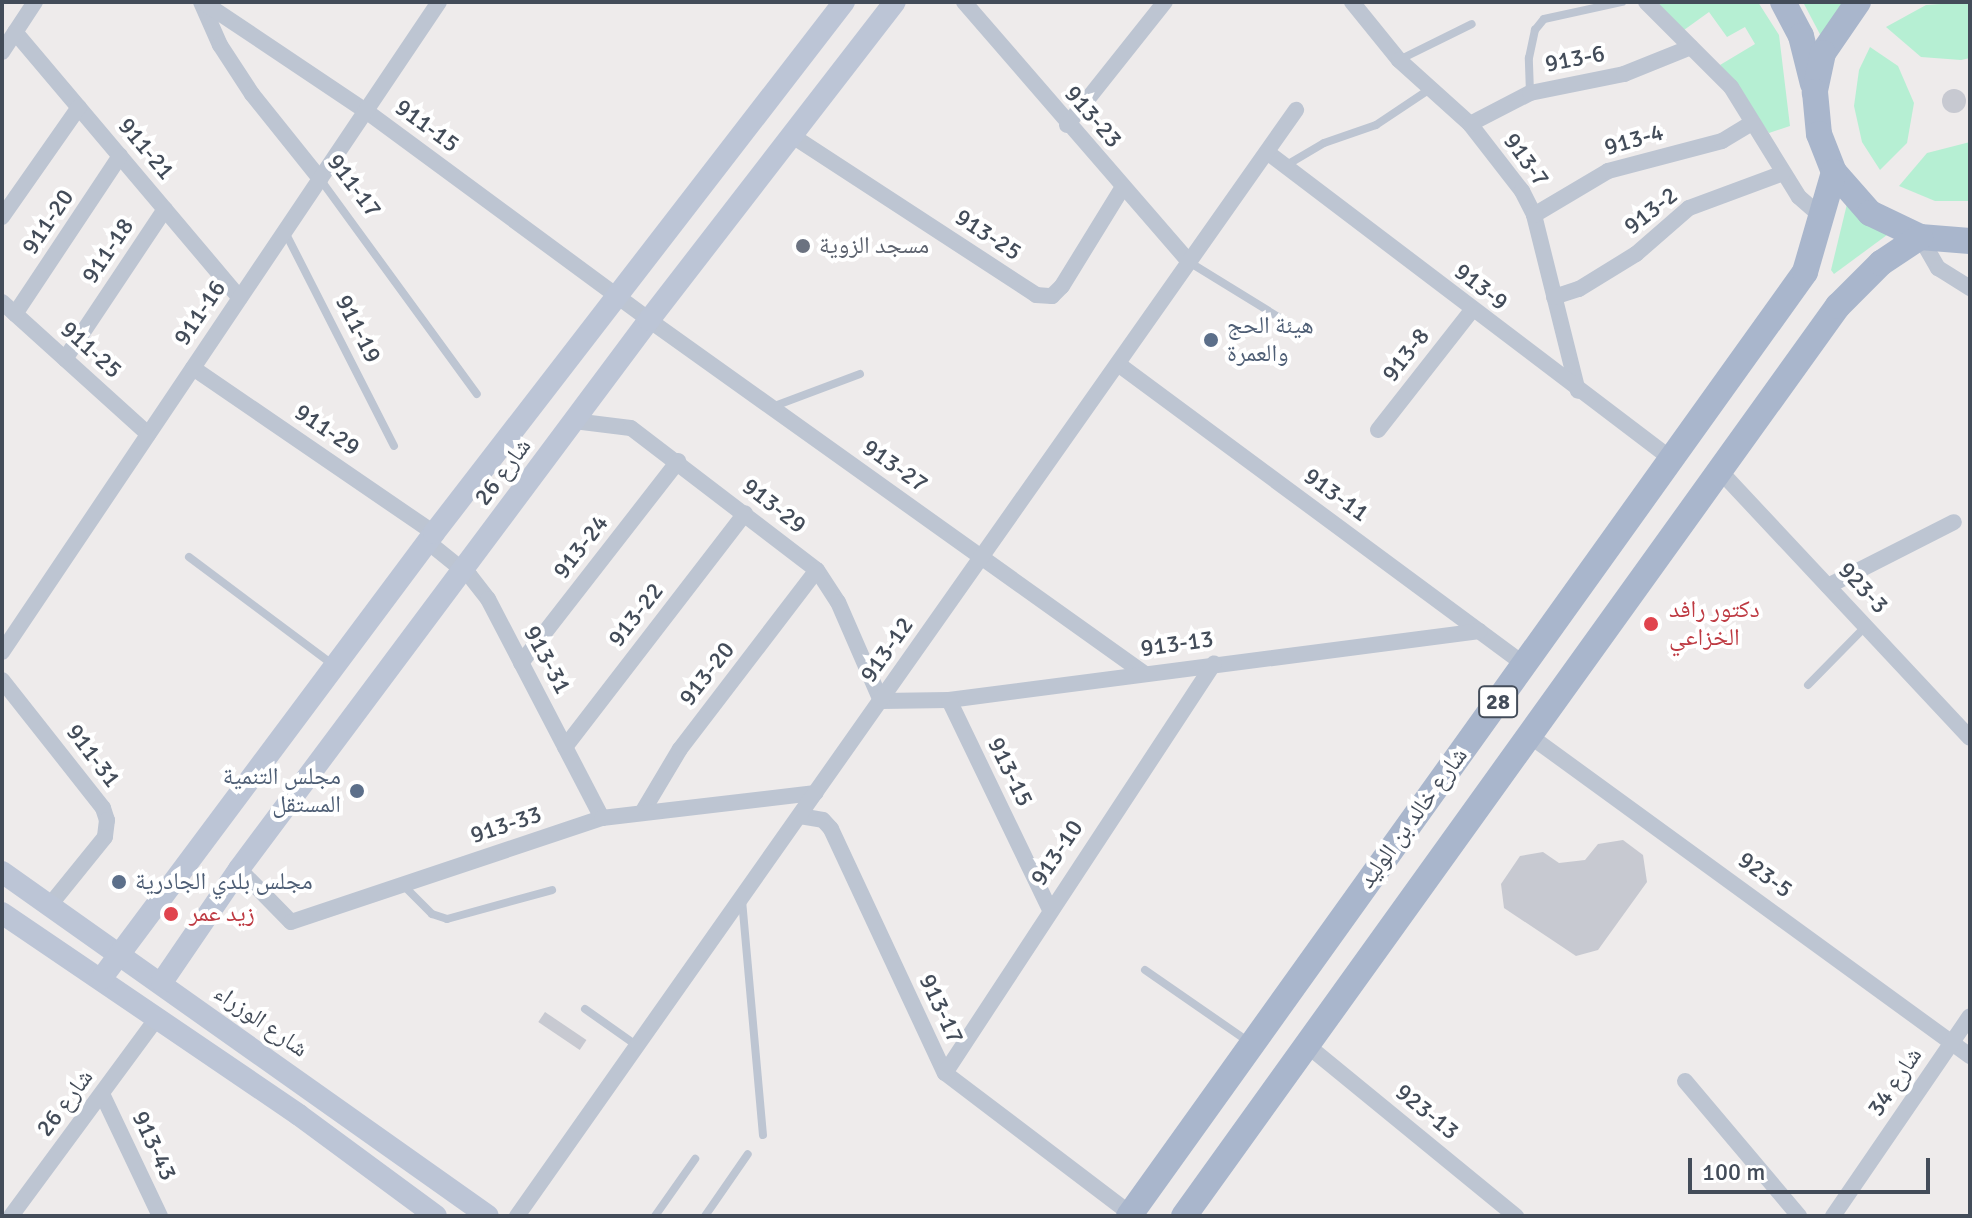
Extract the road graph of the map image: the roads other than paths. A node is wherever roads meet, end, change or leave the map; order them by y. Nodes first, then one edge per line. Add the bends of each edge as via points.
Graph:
1 (35, 2) edge
2 (202, 2) edge
3 (439, 2) edge
4 (895, 2) edge
5 (964, 2) edge
6 (1165, 2) edge
7 (1352, 2) edge
8 (1622, 2) edge
9 (1646, 2) edge
10 (1783, 2) edge
11 (1858, 2) edge
12 (835, 7) edge
13 (1472, 24) dead end
14 (15, 32) junction
15 (1691, 47) junction
16 (2, 52) edge
17 (1399, 60) junction
18 (1430, 89) junction
19 (1815, 92) junction
20 (1530, 93) junction
21 (79, 107) junction
22 (1296, 110) dead end
23 (366, 111) junction
24 (1752, 123) junction
25 (1470, 124) junction
26 (1067, 125) junction
27 (791, 135) junction
28 (1267, 152) junction
29 (120, 156) junction
30 (724, 158) junction
31 (1285, 166) junction
32 (1834, 172) junction
33 (1783, 173) junction
34 (320, 179) junction
35 (755, 182) junction
36 (1123, 187) junction
37 (165, 209) junction
38 (1534, 215) junction
39 (2, 217) edge
40 (1824, 219) junction
41 (285, 231) junction
42 (1920, 237) junction
43 (1970, 241) edge
44 (1189, 262) junction
45 (1970, 288) edge
46 (618, 295) junction
47 (1554, 297) junction
48 (240, 298) junction
49 (2, 302) edge
50 (1472, 310) junction
51 (15, 314) junction
52 (649, 320) junction
53 (1288, 323) dead end
54 (65, 359) junction
55 (1118, 364) junction
56 (193, 368) junction
57 (860, 374) dead end
58 (1578, 391) junction
59 (477, 394) dead end
60 (771, 407) junction
61 (574, 421) junction
62 (1378, 430) dead end
63 (148, 434) junction
64 (394, 446) dead end
65 (1669, 457) junction
66 (678, 461) junction
67 (1721, 472) junction
68 (745, 513) junction
69 (1954, 522) dead end
70 (431, 537) junction
71 (189, 557) dead end
72 (982, 557) junction
73 (463, 570) junction
74 (817, 570) junction
75 (1828, 586) junction
76 (1866, 626) junction
77 (1480, 631) junction
78 (2, 652) edge
79 (521, 663) junction
80 (1214, 663) junction
81 (1525, 665) junction
82 (334, 666) junction
83 (1145, 674) junction
84 (2, 680) edge
85 (1808, 685) dead end
86 (949, 700) junction
87 (881, 701) junction
88 (1530, 736) junction
89 (1970, 738) edge
90 (565, 747) junction
91 (816, 793) junction
92 (643, 811) junction
93 (800, 816) junction
94 (602, 818) junction
95 (239, 869) junction
96 (2, 872) edge
97 (403, 885) junction
98 (552, 890) dead end
99 (742, 900) junction
100 (50, 905) junction
101 (1049, 908) junction
102 (2, 913) edge
103 (122, 954) junction
104 (1145, 970) dead end
105 (101, 979) junction
106 (162, 982) junction
107 (585, 1009) dead end
108 (1970, 1016) edge
109 (157, 1018) junction
110 (1952, 1040) junction
111 (1250, 1043) junction
112 (636, 1045) junction
113 (1308, 1046) junction
114 (1970, 1056) edge
115 (945, 1073) junction
116 (1685, 1081) dead end
117 (319, 1093) junction
118 (103, 1096) junction
119 (299, 1115) junction
120 (763, 1135) dead end
121 (748, 1154) dead end
122 (695, 1159) dead end
123 (1130, 1215) edge
124 (11, 1216) edge
125 (160, 1216) edge
126 (436, 1216) edge
127 (488, 1216) edge
128 (517, 1216) edge
129 (655, 1216) edge
130 (705, 1216) edge
131 (1184, 1216) edge
132 (1516, 1216) edge
133 (1799, 1216) edge
134 (1833, 1216) edge

1 - 14 street
2 - 23 street, 911-15
2 - 34 street, 911-17 via 220,45 252,94
3 - 23 street, 911-16
4 - 27 street, شارع 26
5 - 26 street, 913-23
6 - 26 street
7 - 17 street, 913-7
8 - 20 lane via 1544,19 1535,30 1529,58
9 - 15 street
10 - 19 main road via 1801,36
11 - 19 main road via 1823,53
12 - 30 street, شارع 26
13 - 17 lane
14 - 16 street
14 - 21 street, 911-21
15 - 20 street, 913-6 via 1624,74
15 - 24 street via 1731,87
17 - 18 street, 913-7
18 - 25 street, 913-7
18 - 31 lane via 1376,125 1324,143
19 - 32 main road via 1819,134
20 - 25 street, 913-6
21 - 29 street, 911-21
21 - 39 street
22 - 28 street, 913-12
23 - 34 street, 911-16
23 - 46 street, 911-15
24 - 33 street
24 - 38 street, 913-4 via 1722,141 1608,171
25 - 38 street, 913-7
26 - 36 street, 913-23
27 - 35 street, شارع 26
27 - 36 street, 913-25 via 1036,295 1052,296 1062,286
28 - 31 street, 913-9
28 - 44 street, 913-12
29 - 37 street, 911-21
29 - 51 street, 911-20
30 - 35 street
30 - 46 street, شارع 26
31 - 50 street, 913-9
32 - 40 main road, شارع خالد بن الوليد / 28
32 - 42 main road via 1870,213
33 - 40 street via 1799,197
33 - 47 street, 913-2 via 1689,208 1636,254 1579,289
34 - 41 street, 911-16
34 - 59 lane, 911-17
35 - 52 street, شارع 26
36 - 44 street, 913-23
37 - 48 street, 911-21
37 - 54 street, 911-18
38 - 47 street, 913-7
40 - 65 main road, شارع خالد بن الوليد / 28 via 1805,272
41 - 48 street, 911-16
41 - 64 lane, 911-19
42 - 43 main road
42 - 45 street via 1938,268
42 - 67 main road, شارع خالد بن الوليد / 28 via 1881,263 1838,306
44 - 53 lane
44 - 55 street, 913-12
46 - 52 street, 913-27
46 - 70 street, شارع 26
47 - 58 street, 913-7
48 - 56 street, 911-16
49 - 51 street, 911-25
50 - 58 street, 913-9
50 - 62 street, 913-8
51 - 54 street, 911-25
52 - 60 street, 913-27
52 - 61 street, شارع 26
54 - 63 street, 911-25
55 - 72 street, 913-12
55 - 77 street, 913-11
56 - 63 street, 911-16
56 - 70 street, 911-29
57 - 60 lane
58 - 65 street, 913-9
60 - 72 street, 913-27
61 - 66 street, 913-29 via 631,428
61 - 73 street, شارع 26
63 - 78 street, 911-16
65 - 81 main road, شارع خالد بن الوليد / 28
66 - 68 street, 913-29
66 - 79 street, 913-24
67 - 75 street, 923-3
67 - 88 main road, شارع خالد بن الوليد / 28
68 - 74 street, 913-29
68 - 90 street, 913-22
69 - 75 street
70 - 73 street, 913-31
70 - 82 street, شارع 26
71 - 82 lane
72 - 83 street, 913-27
72 - 87 street, 913-12
73 - 79 street, 913-31 via 488,599
73 - 95 street, شارع 26
74 - 87 street, 913-29 via 838,602
74 - 92 street, 913-20 via 680,749
75 - 76 street, 923-3
76 - 85 lane
76 - 89 street, 923-3
77 - 80 street, 913-13
77 - 81 street, 913-11
79 - 90 street, 913-31
80 - 83 street, 913-13
80 - 101 street, 913-10
81 - 111 main road, شارع خالد بن الوليد / 28
82 - 103 street, شارع 26
83 - 86 street, 913-13
84 - 100 street, 911-31 via 107,820 105,837
86 - 87 street, 913-13
86 - 101 street, 913-15
87 - 91 street, 913-12
88 - 110 street, 923-5
88 - 113 main road, شارع خالد بن الوليد / 28
90 - 94 street, 913-31
91 - 92 street, 913-33
91 - 93 street, 913-12
92 - 94 street, 913-33
93 - 99 street, 913-12
93 - 115 street, 913-17 via 823,820 831,829
94 - 97 street, 913-33
95 - 97 street, 913-33 via 291,922
95 - 106 street, شارع 26
96 - 100 street, شارع الوزراء
97 - 98 lane via 432,914 447,919
99 - 112 street, 913-12
99 - 120 lane
100 - 103 street, شارع الوزراء
101 - 115 street, 913-10
102 - 105 street
103 - 105 street, شارع 26
103 - 106 street, شارع الوزراء
104 - 111 lane
105 - 109 street
106 - 117 street, شارع الوزراء
107 - 112 lane
108 - 110 street, شارع 34
109 - 118 street, شارع 26
109 - 119 street
110 - 114 street, 923-5
110 - 134 street, شارع 34
111 - 123 main road, شارع خالد بن الوليد / 28
112 - 128 street, 913-12
113 - 131 main road, شارع خالد بن الوليد / 28
113 - 132 street, 923-13
115 - 123 street, 913-17
116 - 133 street
117 - 119 street
117 - 127 street, شارع الوزراء
118 - 124 street, شارع 26
118 - 125 street, 913-43
119 - 126 street
121 - 130 lane
122 - 129 lane

